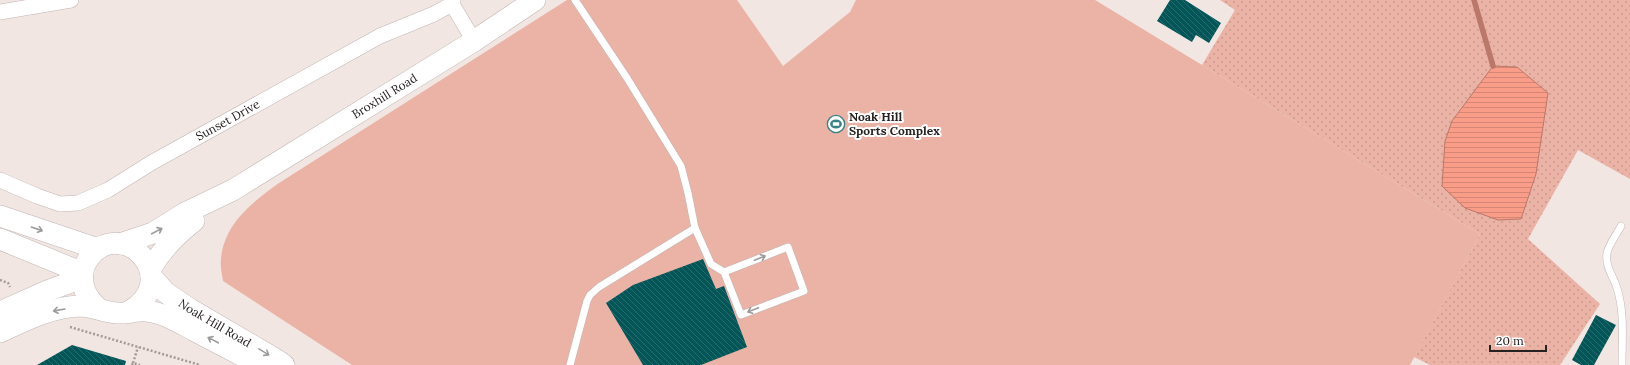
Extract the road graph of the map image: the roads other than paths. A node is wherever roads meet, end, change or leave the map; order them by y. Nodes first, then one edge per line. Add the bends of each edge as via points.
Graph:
1 (71, 0) edge
2 (535, 0) edge
3 (575, 0) edge
4 (453, 2) edge
5 (0, 12) edge
6 (474, 41) junction
7 (0, 180) edge
8 (233, 190) junction
9 (0, 216) edge
10 (1621, 226) dead end
11 (695, 228) junction
12 (0, 239) edge
13 (120, 244) junction
14 (98, 249) junction
15 (724, 272) junction
16 (151, 273) junction
17 (82, 276) junction
18 (98, 308) junction
19 (130, 311) junction
20 (0, 312) edge
21 (0, 332) edge
22 (260, 365) edge
23 (284, 365) edge
24 (570, 365) edge
25 (1622, 365) edge

1 - 5 street
2 - 6 street, Broxhill Road
3 - 11 lane via 680,166
4 - 6 street, Sunset Drive
4 - 7 street, Sunset Drive via 434,14 380,36 198,136 108,190 78,203 60,204
6 - 8 street, Broxhill Road
13 -> 8 street, Broxhill Road via 153,233 185,213
8 - 16 street, Broxhill Road via 177,234 164,248
9 -> 14 street
10 - 25 lane via 1607,253 1608,267 1616,286 1620,306
11 - 15 lane via 711,264
11 - 24 lane via 590,295
12 - 17 street
13 - 14 street
13 - 16 street, Noak Hill Road via 132,247 141,254
14 - 17 street via 84,267
15 -> 15 lane via 788,248 804,291 741,315
16 - 19 street via 146,297
16 -> 23 street, Noak Hill Road via 165,292
17 - 18 street via 89,300
17 - 20 street
18 - 19 street, Noak Hill Road via 108,312
18 -> 21 street, Noak Hill Road via 79,306 53,311
22 -> 19 street, Noak Hill Road via 168,317 147,311

